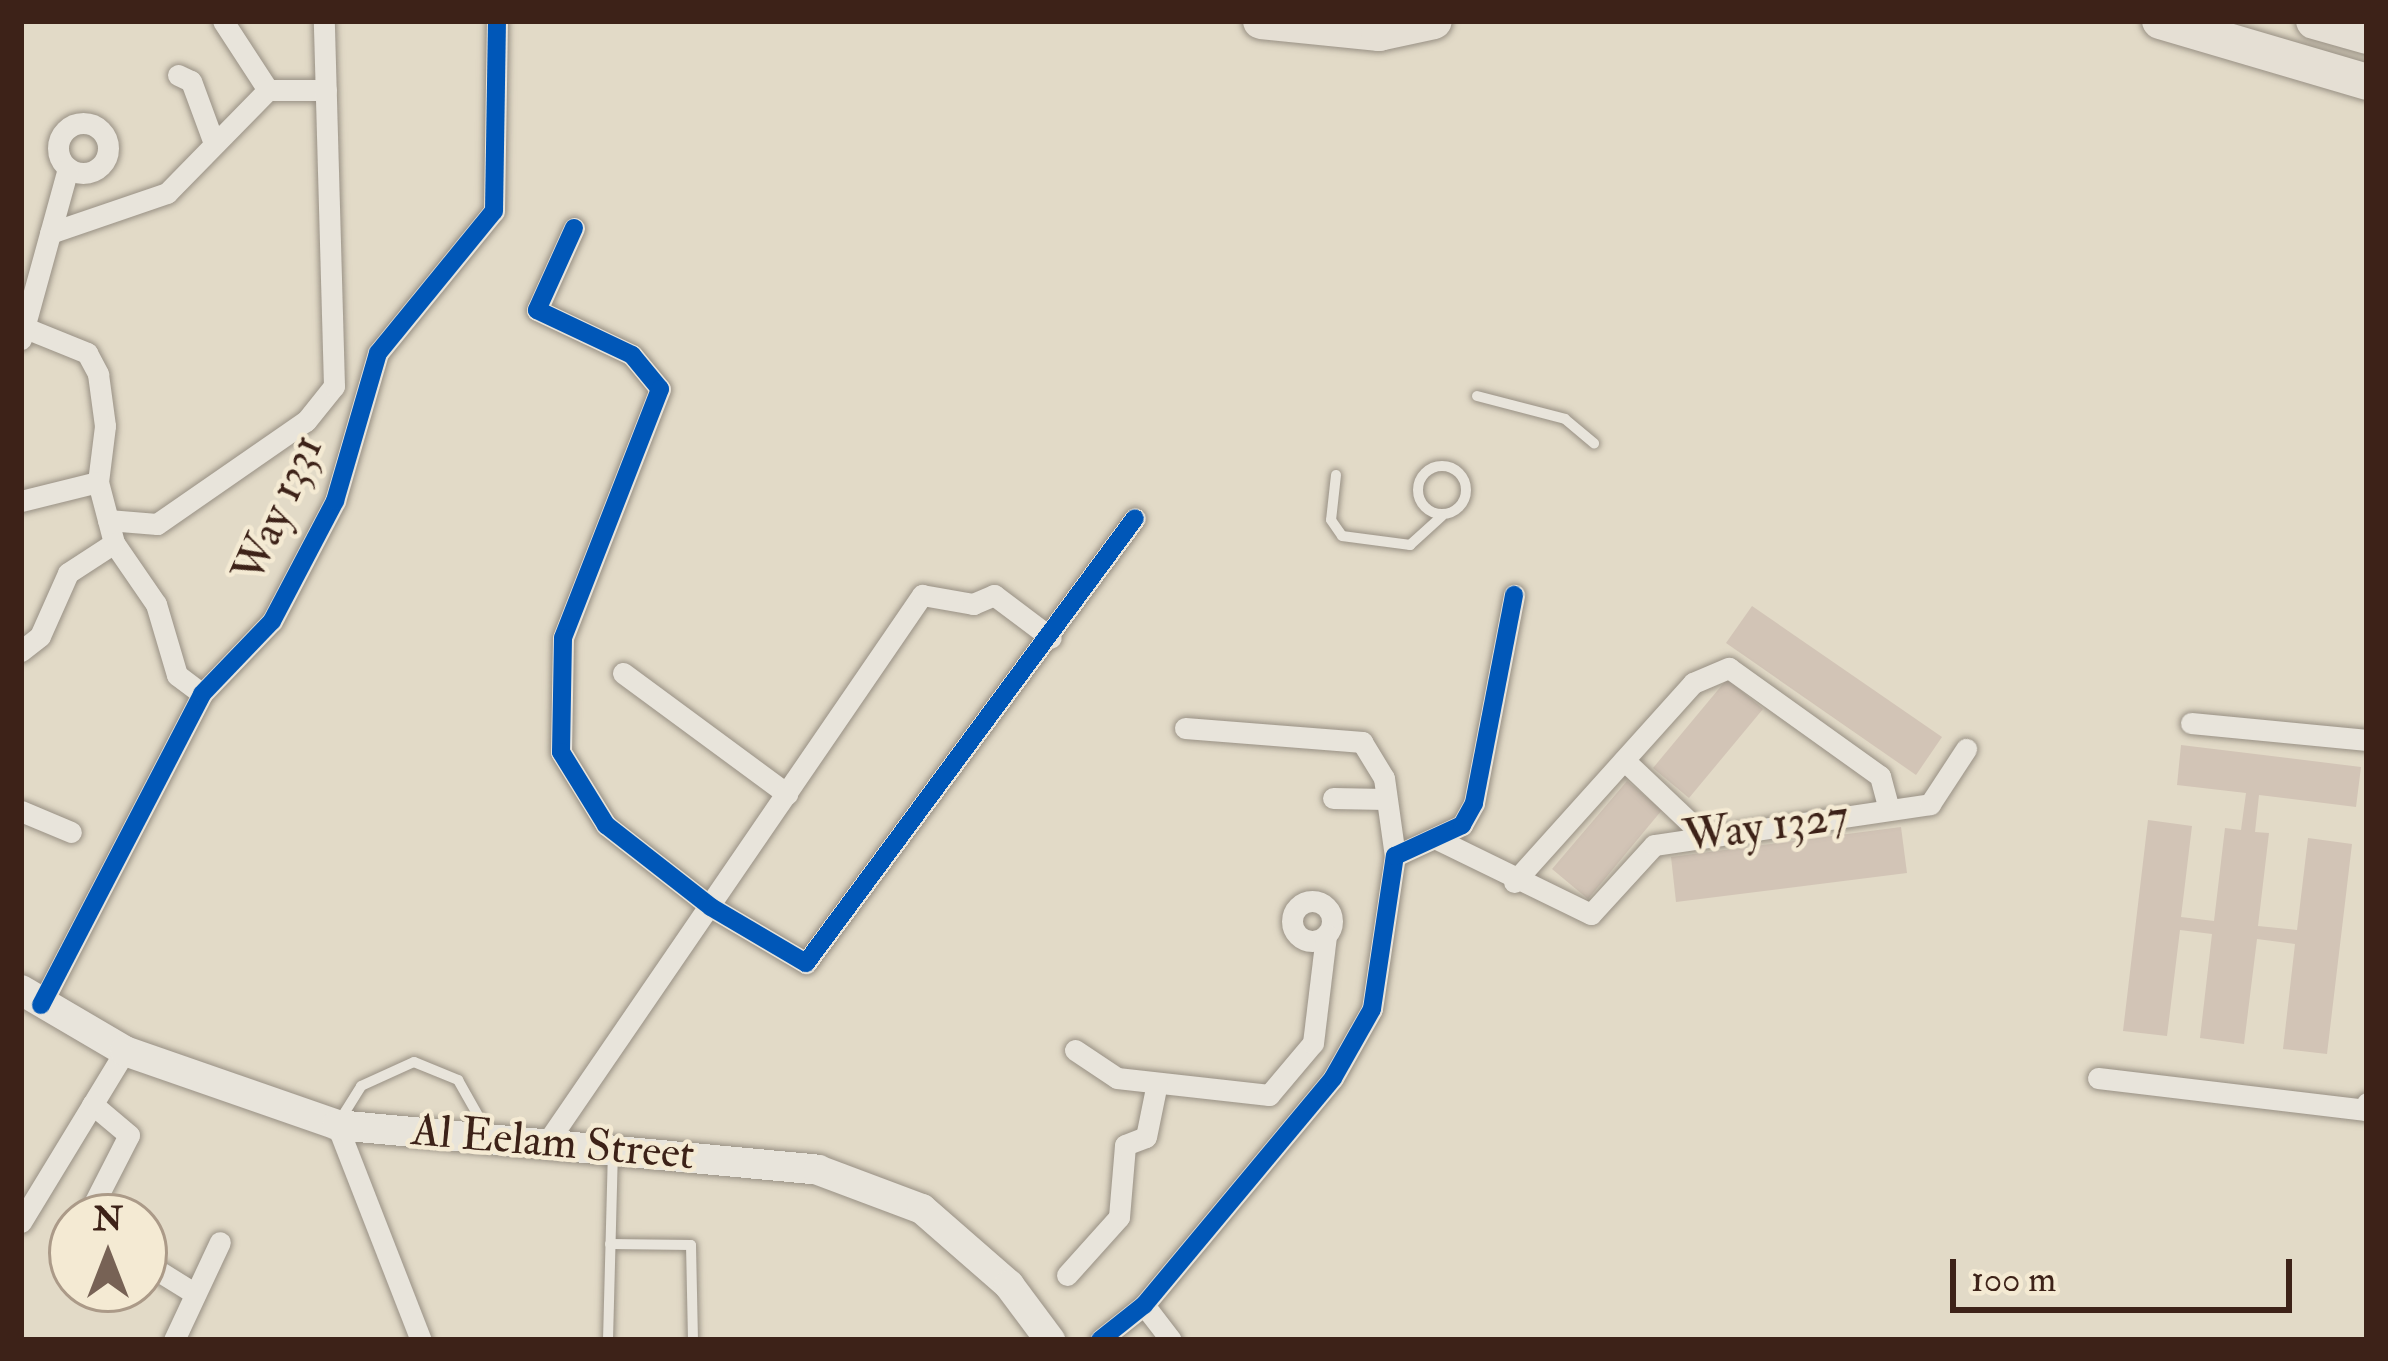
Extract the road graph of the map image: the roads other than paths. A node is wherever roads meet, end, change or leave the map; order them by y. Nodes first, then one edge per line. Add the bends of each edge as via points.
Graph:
1 (223, 21) edge
2 (325, 21) edge
3 (497, 21) edge
4 (1261, 21) edge
5 (1434, 21) edge
6 (2160, 21) edge
7 (2314, 21) edge
8 (2367, 36) edge
9 (178, 75) dead end
10 (2367, 82) edge
11 (268, 90) junction
12 (326, 90) junction
13 (212, 138) junction
14 (68, 168) dead end
15 (574, 228) dead end
16 (50, 233) junction
17 (24, 334) edge
18 (1477, 396) dead end
19 (1594, 443) dead end
20 (1336, 475) dead end
21 (98, 482) junction
22 (21, 501) edge
23 (1442, 516) junction
24 (1135, 518) dead end
25 (108, 520) junction
26 (114, 543) junction
27 (1514, 595) dead end
28 (1052, 638) junction
29 (21, 651) edge
30 (623, 673) dead end
31 (202, 694) junction
32 (2191, 722) dead end
33 (1185, 728) dead end
34 (2367, 740) edge
35 (1966, 748) dead end
36 (1624, 760) junction
37 (788, 794) junction
38 (1333, 798) dead end
39 (1385, 799) junction
40 (1889, 809) junction
41 (21, 811) edge
42 (71, 832) dead end
43 (1701, 833) junction
44 (1439, 840) junction
45 (1396, 856) junction
46 (1514, 882) junction
47 (711, 907) junction
48 (1325, 935) dead end
49 (31, 998) edge
50 (1075, 1050) dead end
51 (125, 1051) junction
52 (2098, 1078) dead end
53 (1157, 1083) junction
54 (92, 1105) junction
55 (2367, 1108) edge
56 (337, 1125) junction
57 (489, 1137) junction
58 (548, 1141) junction
59 (614, 1146) junction
60 (99, 1193) edge
61 (21, 1222) edge
62 (220, 1241) dead end
63 (610, 1244) junction
64 (1067, 1275) dead end
65 (168, 1277) edge
66 (194, 1293) junction
67 (1144, 1305) junction
68 (174, 1340) edge
69 (421, 1340) edge
70 (608, 1340) edge
71 (693, 1340) edge
72 (1050, 1340) edge
73 (1100, 1340) edge
74 (1171, 1340) edge

1 - 11 street
2 - 12 street
3 - 31 street, Way 1331 via 494,211 379,353 335,501 272,621
4 - 5 highway via 1379,33
6 - 10 highway
7 - 8 highway
9 - 13 street via 191,81
11 - 12 street
11 - 13 street
12 - 25 street via 334,386 306,421 157,524
13 - 16 street via 198,168 167,193
14 - 16 street
15 - 47 street via 537,310 632,355 660,389 563,638 561,752 606,825
16 - 17 street
17 - 21 street via 87,353 98,374 106,426
18 - 19 lane via 1565,419
20 - 23 lane via 1331,520 1342,536 1410,545
21 - 22 street
21 - 25 street
23 - 23 lane via 1459,508 1466,489 1459,471 1442,463 1425,471 1418,489 1425,508
24 - 28 street
25 - 26 street
26 - 29 street via 68,573 40,636
26 - 31 street via 156,604 177,675
27 - 44 street via 1474,803
28 - 37 street via 994,595 973,604 922,595
28 - 47 street via 806,963
30 - 37 street
31 - 49 street, Way 1331
32 - 34 street
33 - 39 street via 1345,735 1376,754
35 - 40 street, Way 1327 via 1930,804
36 - 40 street via 1693,682 1729,668 1880,776
36 - 43 street
36 - 46 street
37 - 47 street
38 - 39 street
39 - 45 street
40 - 43 street, Way 1327
41 - 42 street
43 - 46 street, Way 1327 via 1654,845 1591,914
44 - 45 street
44 - 46 street, Way 1327
45 - 67 street via 1372,1009 1333,1078
47 - 58 street
48 - 53 street via 1313,1042 1285,1084 1269,1095
49 - 51 main road, Al Eelam Street
50 - 53 street via 1093,1070
51 - 54 street
51 - 56 main road, Al Eelam Street
52 - 55 street
53 - 64 street via 1146,1137 1124,1144 1119,1217
54 - 60 street via 129,1135
54 - 61 street
56 - 57 main road, Al Eelam Street
56 - 57 lane via 361,1086 414,1062 458,1080
56 - 69 street
57 - 58 main road, Al Eelam Street
58 - 59 main road, Al Eelam Street
59 - 63 lane
59 - 72 main road, Al Eelam Street via 818,1170 922,1209 1009,1285
62 - 66 street
63 - 70 lane
63 - 71 lane via 691,1245
65 - 66 street
66 - 68 street
67 - 73 street
67 - 74 street

